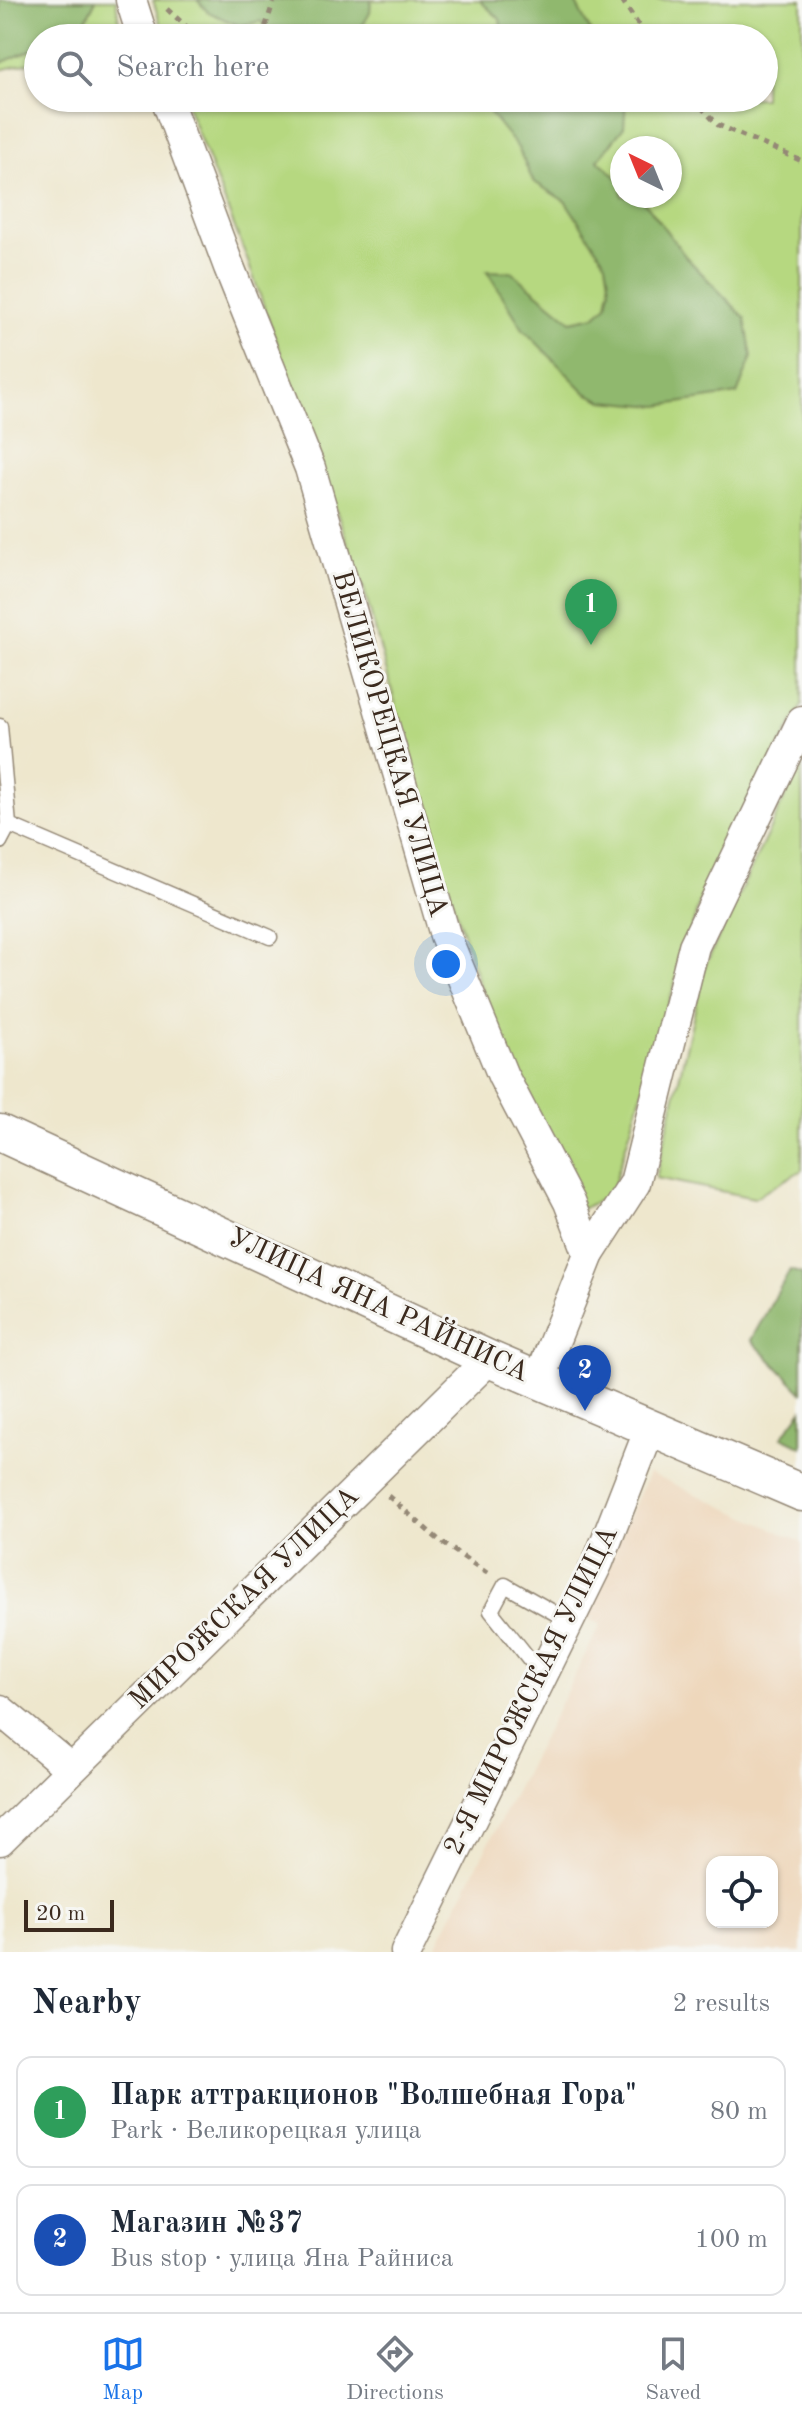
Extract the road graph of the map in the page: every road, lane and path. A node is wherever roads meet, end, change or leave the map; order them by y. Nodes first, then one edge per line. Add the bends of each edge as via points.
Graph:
1 (131, 0) edge
2 (157, 0) edge
3 (274, 0) edge
4 (622, 0) edge
5 (139, 24) edge
6 (184, 24) edge
7 (266, 24) edge
8 (638, 24) edge
9 (171, 112) edge
10 (706, 112) edge
11 (802, 161) edge
12 (802, 721) edge
13 (0, 726) edge
14 (9, 825) junction
15 (0, 842) edge
16 (270, 937) dead end
17 (0, 1133) edge
18 (589, 1254) junction
19 (489, 1359) junction
20 (539, 1380) junction
21 (648, 1425) junction
22 (368, 1479) junction
23 (802, 1493) edge
24 (505, 1585) junction
25 (569, 1621) junction
26 (542, 1675) junction
27 (0, 1710) edge
28 (71, 1769) junction
29 (0, 1840) edge
30 (406, 1952) edge

1 - 5 street
2 - 6 path
3 - 7 path
4 - 8 path
9 - 18 street, ВЕЛИКОРЕЦКАЯ УЛИЦА via 310,468 445,935 503,1076 569,1202
10 - 11 path via 718,125
12 - 18 street via 694,946 635,1183
13 - 14 lane
14 - 15 lane
14 - 16 lane
17 - 19 street, УЛИЦА ЯНА РАЙНИСА
18 - 20 street
19 - 20 street, УЛИЦА ЯНА РАЙНИСА
19 - 22 street, МИРОЖСКАЯ УЛИЦА
20 - 21 street, УЛИЦА ЯНА РАЙНИСА
21 - 23 street, УЛИЦА ЯНА РАЙНИСА
21 - 25 street, 2-Я МИРОЖСКАЯ УЛИЦА via 598,1562
22 - 24 path via 440,1541
22 - 28 street, МИРОЖСКАЯ УЛИЦА
24 - 25 lane
24 - 26 lane via 491,1611
25 - 26 street, 2-Я МИРОЖСКАЯ УЛИЦА
26 - 30 street, 2-Я МИРОЖСКАЯ УЛИЦА
27 - 28 street
28 - 29 street, МИРОЖСКАЯ УЛИЦА

